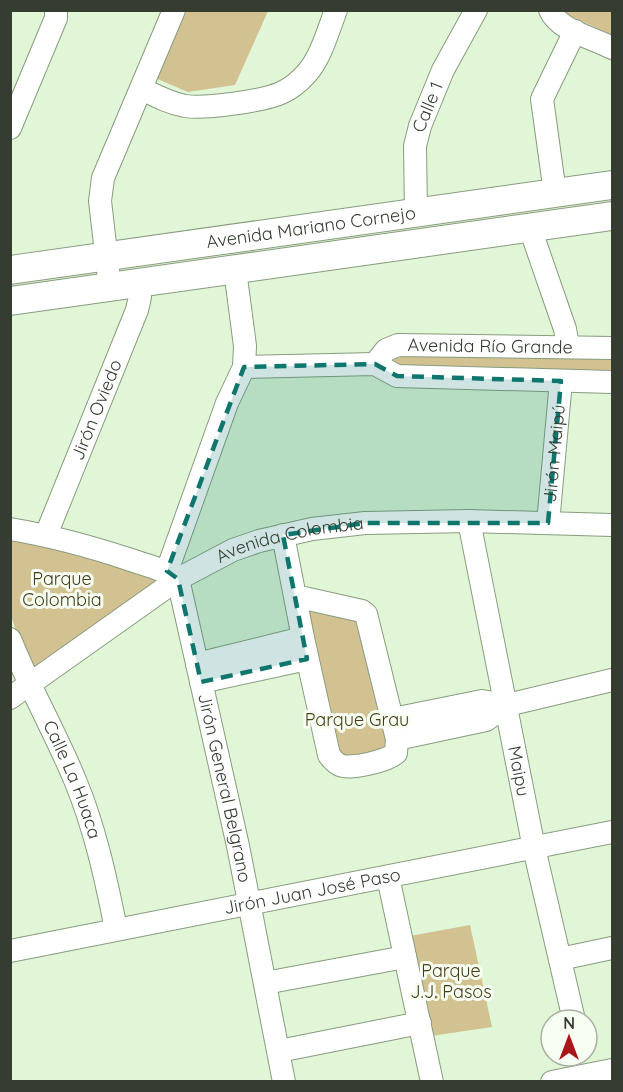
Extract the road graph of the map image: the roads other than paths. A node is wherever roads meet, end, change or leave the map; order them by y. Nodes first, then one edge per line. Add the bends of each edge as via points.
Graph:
1 (56, 10) edge
2 (174, 10) edge
3 (336, 10) edge
4 (476, 10) edge
5 (550, 10) edge
6 (575, 31) junction
7 (612, 48) edge
8 (142, 88) junction
9 (10, 128) edge
10 (612, 185) edge
11 (555, 193) junction
12 (419, 213) junction
13 (612, 216) edge
14 (530, 228) junction
15 (424, 243) junction
16 (106, 257) junction
17 (10, 270) edge
18 (235, 270) junction
19 (139, 283) junction
20 (110, 287) junction
21 (10, 301) edge
22 (568, 346) junction
23 (612, 348) edge
24 (375, 364) junction
25 (244, 367) junction
26 (561, 381) junction
27 (612, 382) edge
28 (469, 521) junction
29 (548, 523) junction
30 (612, 525) edge
31 (10, 529) edge
32 (46, 535) junction
33 (284, 535) junction
34 (173, 575) junction
35 (295, 596) junction
36 (10, 639) edge
37 (305, 649) junction
38 (199, 673) junction
39 (612, 680) edge
40 (30, 685) junction
41 (10, 698) edge
42 (507, 705) junction
43 (395, 729) junction
44 (612, 832) edge
45 (534, 848) junction
46 (388, 877) junction
47 (249, 902) junction
48 (116, 929) junction
49 (612, 948) edge
50 (10, 951) edge
51 (405, 957) junction
52 (560, 959) junction
53 (265, 983) junction
54 (571, 1008) edge
55 (420, 1023) junction
56 (279, 1051) junction
57 (612, 1070) edge
58 (586, 1071) edge
59 (284, 1082) edge
60 (432, 1082) edge
61 (552, 1082) edge

1 - 9 street
2 - 8 street
3 - 8 street via 308,72 282,93 202,106 173,103
4 - 12 street, Calle 1 via 443,70 417,136 414,166
5 - 6 street via 562,24
6 - 7 street
6 - 11 street via 542,99
8 - 16 street via 103,178 100,201
10 - 11 main road, Avenida Mariano Cornejo
11 - 12 main road, Avenida Mariano Cornejo
12 - 15 main road via 407,221 406,230 409,238
12 - 16 main road, Avenida Mariano Cornejo
13 - 14 main road, Avenida Mariano Cornejo
14 - 15 main road, Avenida Mariano Cornejo
14 - 22 street
15 - 18 main road, Avenida Mariano Cornejo
16 - 17 main road, Avenida Mariano Cornejo
16 - 20 street
18 - 19 main road, Avenida Mariano Cornejo
18 - 25 street
19 - 20 main road, Avenida Mariano Cornejo
19 - 32 street, Jirón Oviedo via 137,310
20 - 21 main road, Avenida Mariano Cornejo
22 - 23 street, Avenida Río Grande
22 - 24 street, Avenida Río Grande via 398,345 386,350
24 - 25 street, Avenida Río Grande
24 - 26 street, Avenida Río Grande via 396,376
25 - 34 street via 227,403
26 - 27 street, Avenida Río Grande
26 - 29 street, Jirón Maipú
28 - 29 street, Avenida Colombia
28 - 33 street, Avenida Colombia via 365,522
28 - 42 street, Maipu
29 - 30 street, Avenida Colombia
31 - 32 street
32 - 34 street
33 - 34 street, Avenida Colombia via 233,550
33 - 35 street
34 - 38 street, Jirón General Belgrano
34 - 40 street, Avenida Colombia
35 - 37 street
35 - 43 street via 366,614
36 - 40 street, Calle La Huaca
37 - 38 street
37 - 43 street via 329,754 334,761 341,766 390,758 396,753
38 - 47 street, Jirón General Belgrano
39 - 42 street
40 - 41 street, Avenida Colombia
40 - 48 street, Calle La Huaca via 92,826
42 - 43 street via 486,720
42 - 45 street, Maipu
44 - 45 street, Jirón Juan José Paso
45 - 46 street, Jirón Juan José Paso
45 - 52 street, Maipu
46 - 47 street, Jirón Juan José Paso
46 - 51 street
47 - 48 street, Jirón Juan José Paso
47 - 53 street, Jirón General Belgrano
48 - 50 street, Jirón Juan José Paso
49 - 52 street
51 - 53 street
51 - 55 street
52 - 54 street, Maipu
53 - 56 street, Jirón General Belgrano
55 - 56 street
55 - 60 street
56 - 59 street, Jirón General Belgrano
57 - 58 street
58 - 61 street

